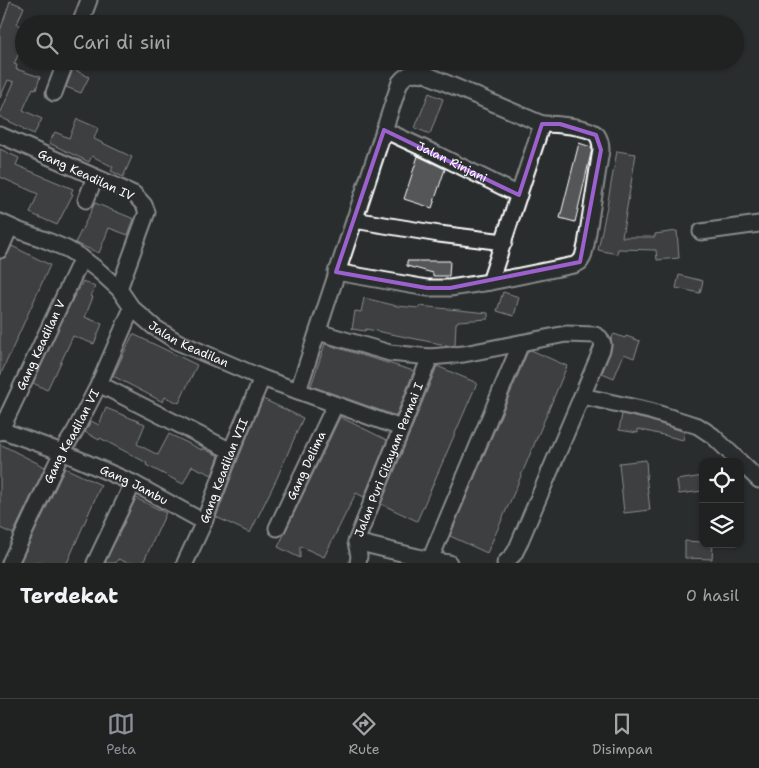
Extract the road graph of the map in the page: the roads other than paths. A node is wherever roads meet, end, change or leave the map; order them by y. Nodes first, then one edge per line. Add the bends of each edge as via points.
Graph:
1 (89, 0) edge
2 (83, 15) edge
3 (63, 70) edge
4 (54, 93) dead end
5 (542, 124) junction
6 (384, 130) junction
7 (0, 134) edge
8 (95, 177) junction
9 (519, 195) junction
10 (86, 200) dead end
11 (354, 220) junction
12 (759, 224) edge
13 (5, 225) edge
14 (701, 232) dead end
15 (504, 242) junction
16 (0, 250) edge
17 (82, 258) junction
18 (336, 272) junction
19 (490, 282) junction
20 (118, 289) junction
21 (132, 308) junction
22 (318, 332) junction
23 (521, 343) junction
24 (430, 357) junction
25 (262, 378) junction
26 (99, 384) junction
27 (298, 391) junction
28 (582, 396) junction
29 (335, 405) junction
30 (401, 428) junction
31 (1, 431) edge
32 (231, 451) junction
33 (62, 452) junction
34 (736, 458) edge
35 (744, 466) edge
36 (759, 480) edge
37 (133, 484) junction
38 (204, 522) junction
39 (277, 528) dead end
40 (356, 542) junction
41 (430, 560) junction
42 (10, 563) edge
43 (95, 563) edge
44 (185, 563) edge
45 (358, 563) edge
46 (448, 563) edge
47 (505, 563) edge

1 - 2 street
3 - 4 street
5 - 6 street via 416,73 404,76 400,82
5 - 9 street
5 - 19 street via 560,124 590,131 600,143 583,257 574,265
6 - 9 street, Jalan Rinjani
6 - 11 street
7 - 8 street, Gang Keadilan IV
8 - 10 street
8 - 20 street, Gang Keadilan IV via 134,194 147,212
9 - 15 street
11 - 15 street
11 - 18 street
12 - 14 street
13 - 16 street
13 - 17 street, Jalan Keadilan via 59,245
15 - 19 street
17 - 20 street, Jalan Keadilan
17 - 31 street, Gang Keadilan V
18 - 19 street via 427,288
18 - 22 street
20 - 21 street, Jalan Keadilan
21 - 25 street, Jalan Keadilan via 178,342
21 - 26 street, Gang Keadilan VI
22 - 24 street via 390,353
22 - 27 street
23 - 24 street
23 - 28 street via 566,334 600,338 602,349
23 - 41 street
24 - 30 street, Jalan Puri Citayam Permai I
25 - 27 street, Jalan Keadilan
25 - 32 street, Gang Keadilan VII
26 - 32 street
26 - 33 street, Gang Keadilan VI
27 - 29 street, Jalan Keadilan
28 - 34 street via 650,411 698,426
28 - 47 street via 514,554
29 - 30 street, Jalan Keadilan
29 - 39 street, Gang Delima
30 - 40 street, Jalan Puri Citayam Permai I
31 - 33 street, Gang Jambu
32 - 38 street, Gang Keadilan VII
33 - 37 street, Gang Jambu
33 - 42 street, Gang Keadilan VI
35 - 36 street
37 - 38 street, Gang Jambu
37 - 43 street
38 - 44 street, Gang Keadilan VII
40 - 41 street
40 - 45 street, Jalan Puri Citayam Permai I
41 - 46 street

